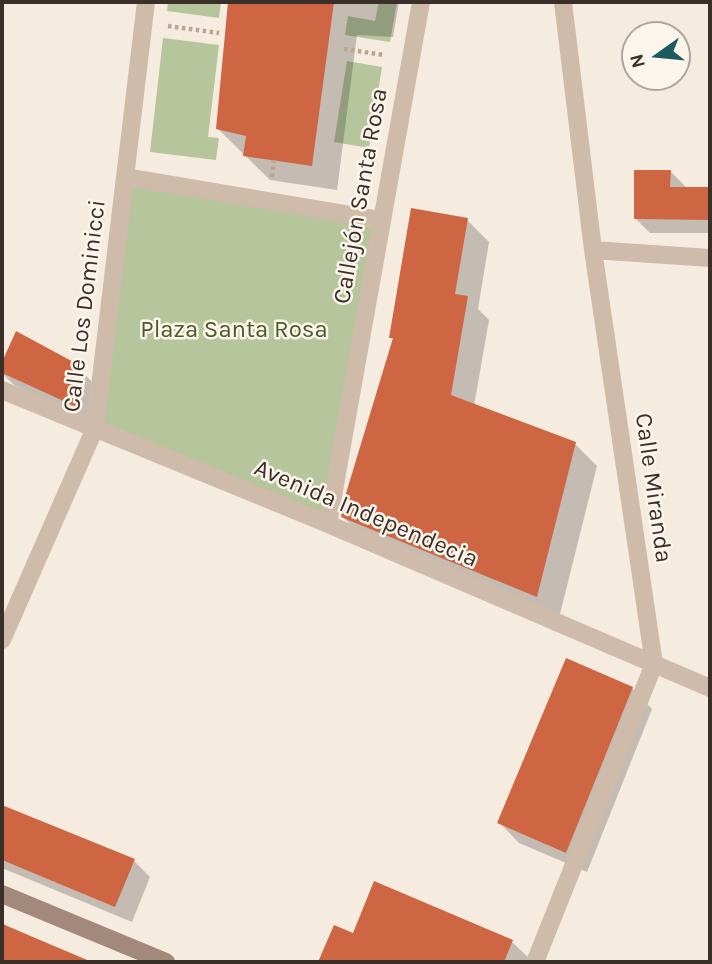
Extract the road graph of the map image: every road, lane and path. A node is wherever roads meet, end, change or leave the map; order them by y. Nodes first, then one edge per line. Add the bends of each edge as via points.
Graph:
1 (146, 2) edge
2 (421, 2) edge
3 (563, 2) edge
4 (161, 26) dead end
5 (219, 33) dead end
6 (344, 49) dead end
7 (395, 56) dead end
8 (125, 177) junction
9 (381, 220) junction
10 (593, 250) junction
11 (710, 258) edge
12 (2, 390) edge
13 (95, 428) junction
14 (328, 524) junction
15 (2, 640) edge
16 (654, 664) junction
17 (710, 688) edge
18 (2, 894) edge
19 (166, 962) edge
20 (535, 962) edge

1 - 8 street, Calle Los Dominicci
2 - 9 street, Callejón Santa Rosa
3 - 10 street, Calle Miranda
4 - 5 path
6 - 7 path
8 - 9 street
8 - 13 street, Calle Los Dominicci
9 - 14 street, Callejón Santa Rosa
10 - 11 street
10 - 16 street, Calle Miranda
12 - 13 street, Avenida Independecia
13 - 14 street, Avenida Independecia
13 - 15 street, Calle Los Dominicci
14 - 16 street, Avenida Independecia
16 - 17 street, Avenida Independecia
16 - 20 street
18 - 19 main road

